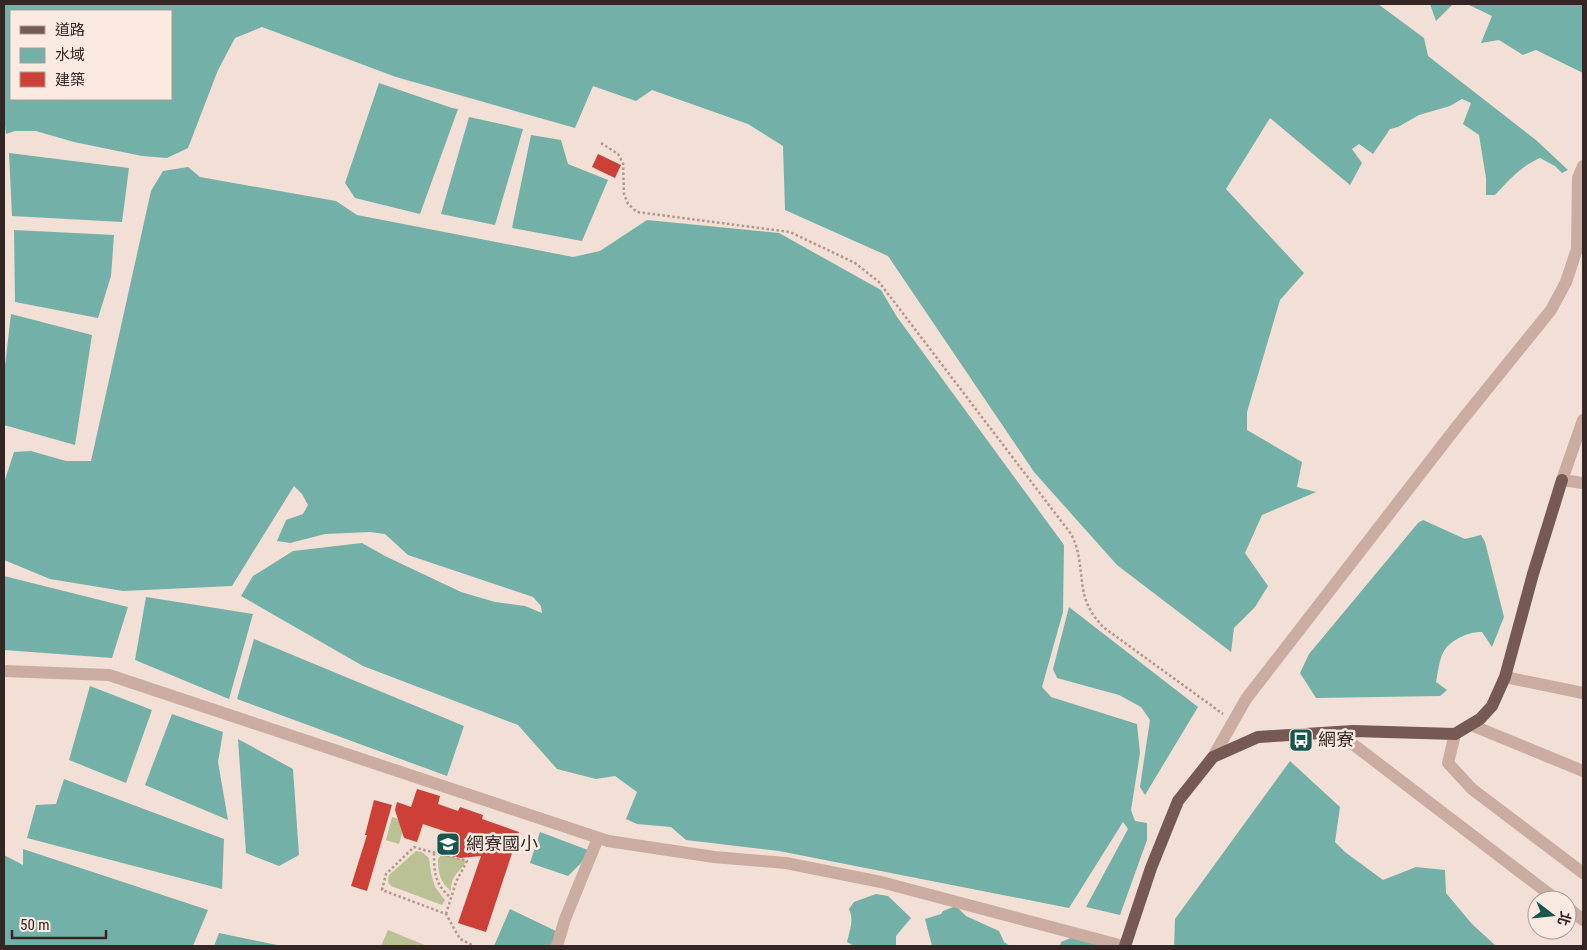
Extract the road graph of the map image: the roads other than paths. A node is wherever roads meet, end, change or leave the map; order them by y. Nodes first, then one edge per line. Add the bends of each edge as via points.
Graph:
1 (1583, 166) edge
2 (1583, 420) edge
3 (1562, 480) junction
4 (1583, 483) edge
5 (4, 671) edge
6 (1505, 677) junction
7 (1583, 693) edge
8 (1471, 725) junction
9 (1337, 732) junction
10 (1455, 734) junction
11 (1213, 757) junction
12 (1583, 771) edge
13 (598, 838) junction
14 (1583, 873) edge
15 (1544, 890) edge
16 (557, 946) edge
17 (1124, 946) edge

1 - 11 street via 1578,178 1578,249 1551,310 1246,699
2 - 3 street
3 - 4 street
3 - 6 main road
5 - 13 street via 109,675
6 - 7 street
6 - 8 main road via 1492,706
8 - 10 main road
8 - 12 street
9 - 10 main road
9 - 11 main road via 1258,737
9 - 15 street
10 - 14 street via 1448,763 1472,789
11 - 17 main road via 1178,801
13 - 16 street
13 - 17 street via 714,857 786,863 881,882

